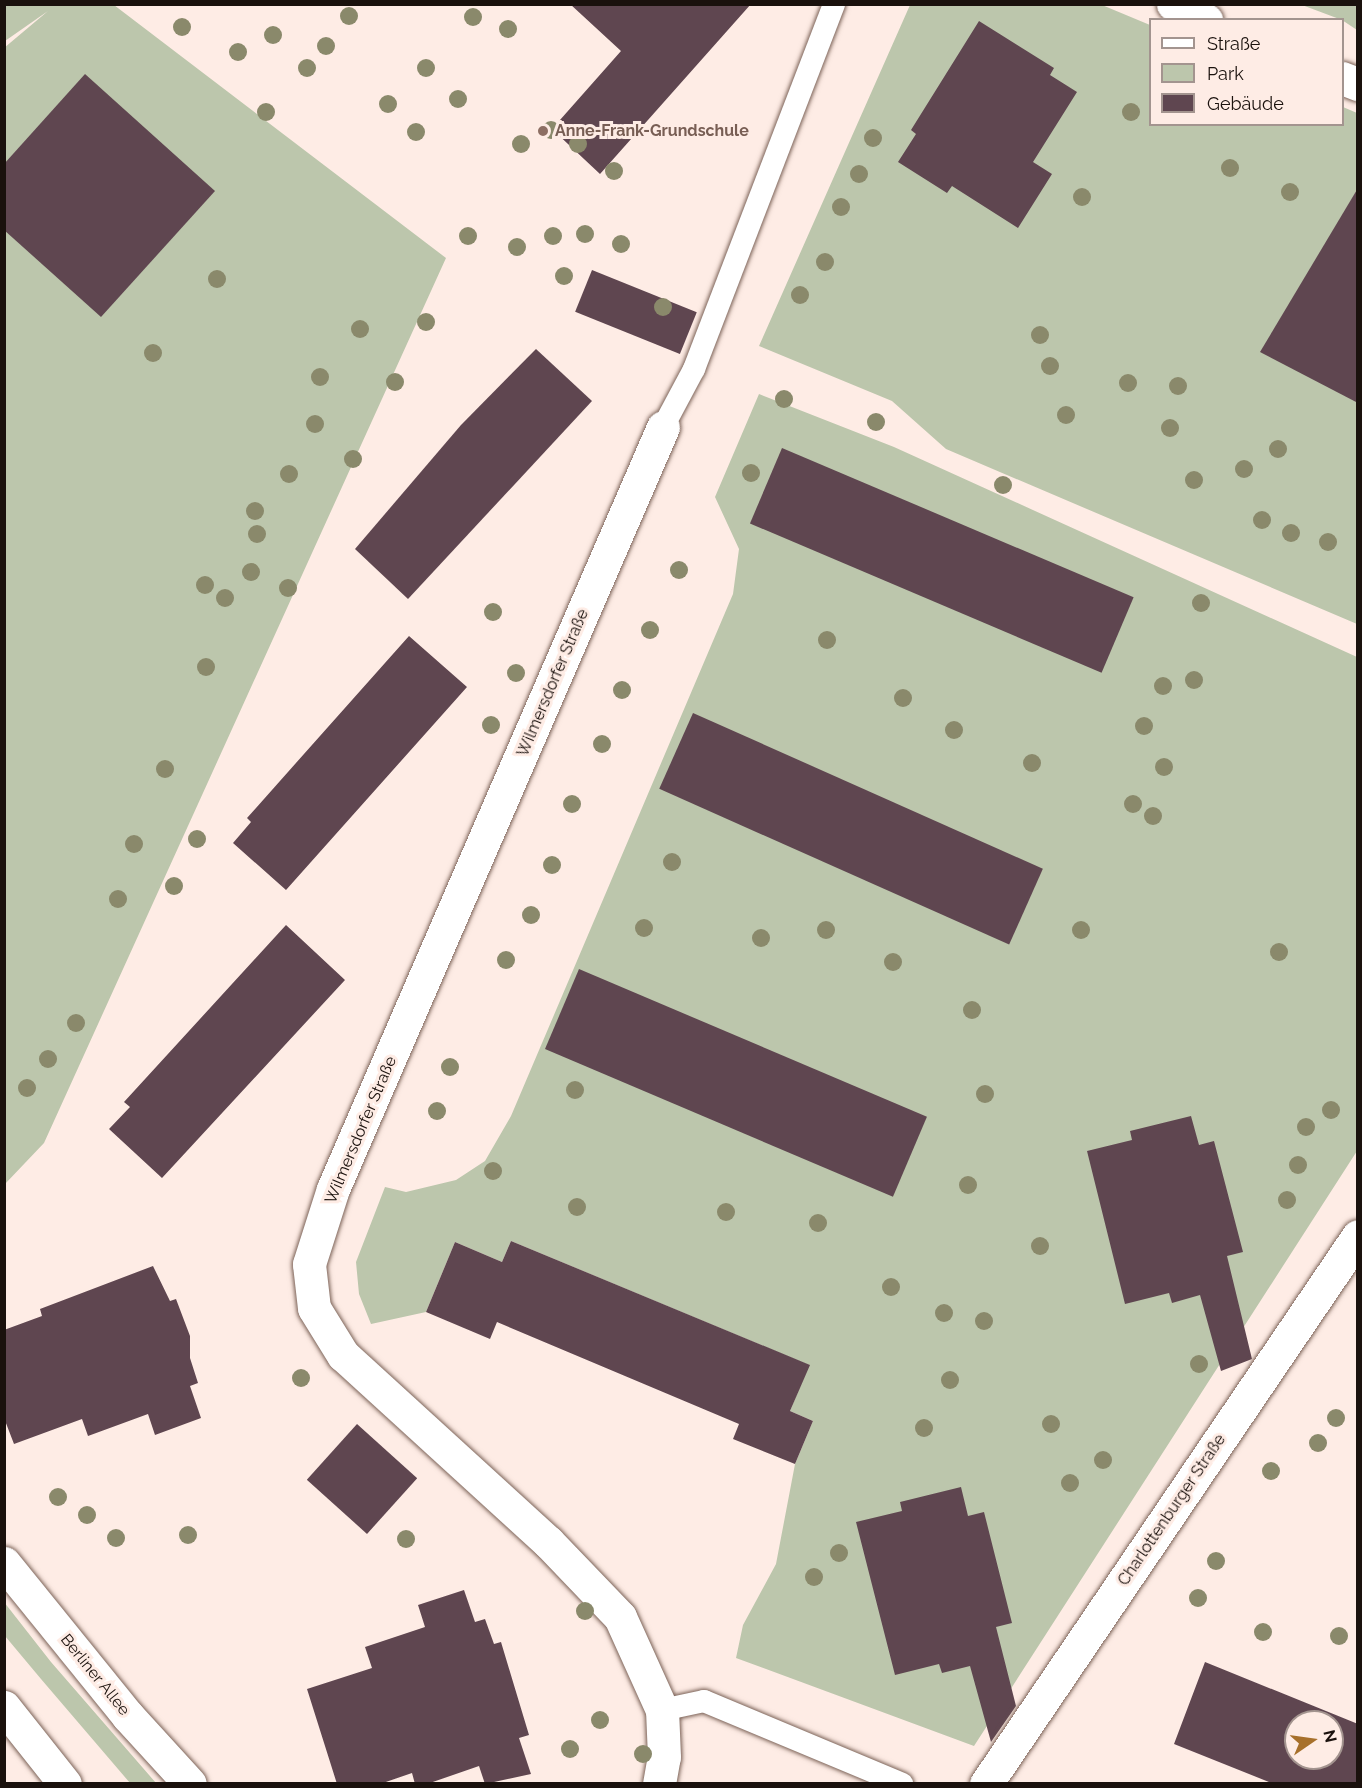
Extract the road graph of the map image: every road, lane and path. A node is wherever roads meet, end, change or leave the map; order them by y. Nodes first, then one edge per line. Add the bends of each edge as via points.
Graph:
1 (834, 4) edge
2 (1173, 4) edge
3 (1202, 18) edge
4 (663, 427) joint
5 (1358, 1236) edge
6 (4, 1563) edge
7 (4, 1707) edge
8 (662, 1710) junction
9 (65, 1784) edge
10 (190, 1784) edge
11 (659, 1784) edge
12 (902, 1784) edge
13 (986, 1784) edge

1 - 4 lane via 694,369
2 - 3 street
4 - 8 street, Wilmersdorfer Straße via 333,1189 309,1264 314,1308 343,1356 548,1542 620,1617
5 - 13 street, Charlottenburger Straße
6 - 10 street, Berliner Allee via 127,1716
7 - 9 street
8 - 11 street, Wilmersdorfer Straße via 664,1757
8 - 12 lane via 704,1701

